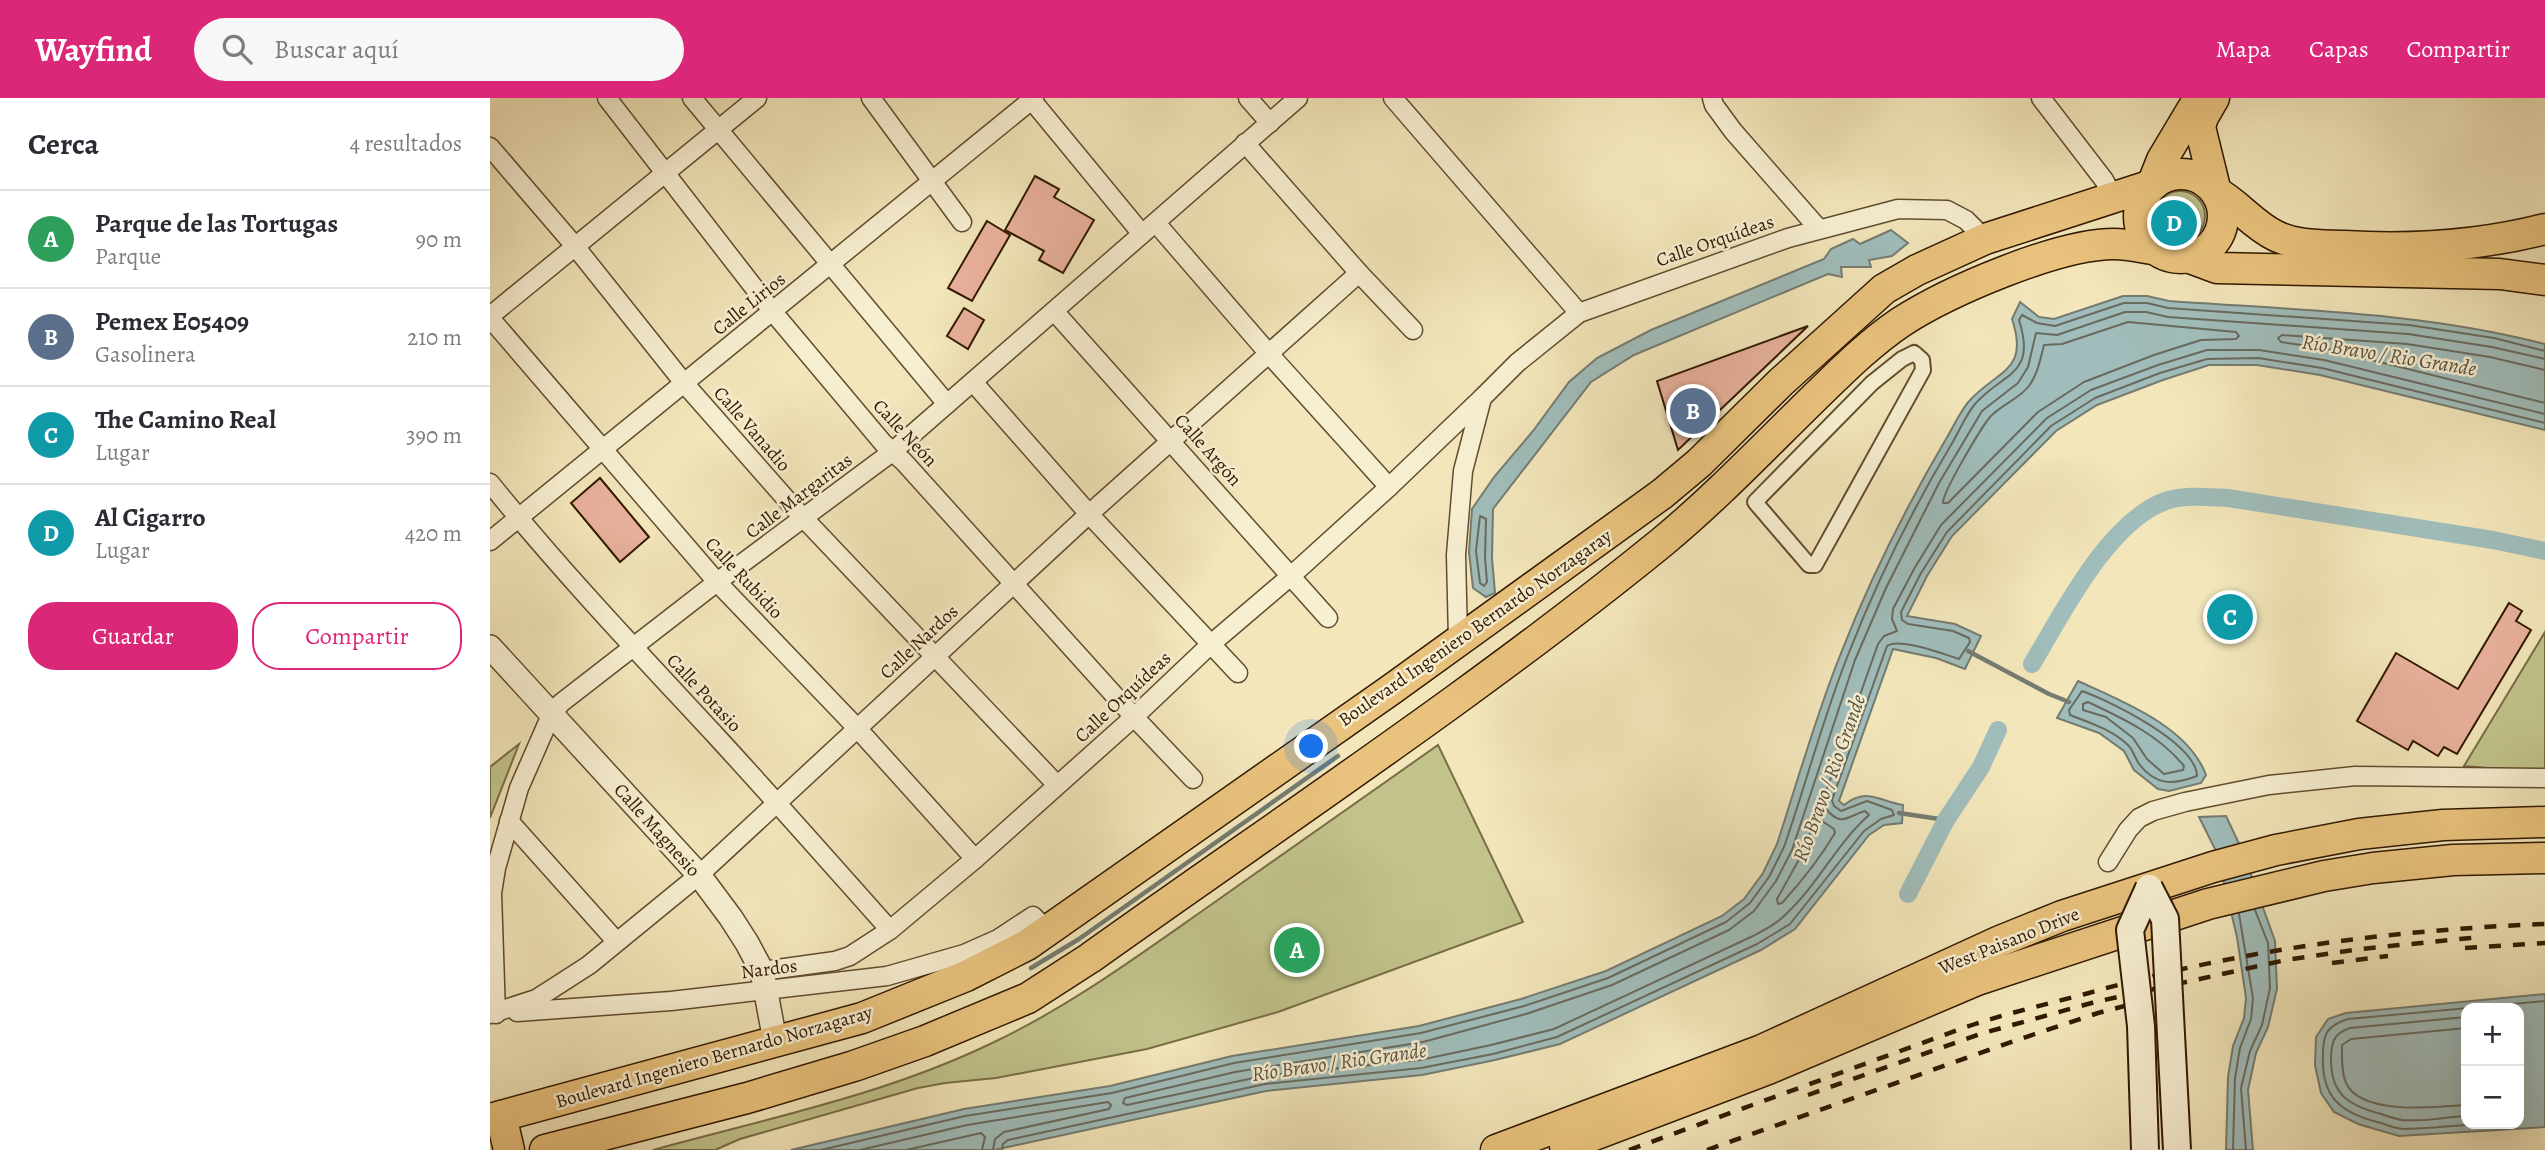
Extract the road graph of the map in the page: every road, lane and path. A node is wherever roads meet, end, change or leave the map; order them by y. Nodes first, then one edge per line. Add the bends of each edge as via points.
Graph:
1 (607, 98) edge
2 (692, 98) edge
3 (757, 98) edge
4 (872, 98) edge
5 (1248, 98) edge
6 (1298, 98) edge
7 (1393, 98) edge
8 (1712, 98) edge
9 (2041, 98) edge
10 (2210, 98) edge
11 (1032, 99) edge
12 (1270, 123) junction
13 (719, 131) junction
14 (1245, 143) junction
15 (490, 147) edge
16 (664, 175) junction
17 (933, 180) junction
18 (2152, 185) junction
19 (2216, 192) junction
20 (2113, 197) junction
21 (962, 222) dead end
22 (1818, 228) junction
23 (1149, 229) junction
24 (2545, 229) edge
25 (1985, 239) junction
26 (574, 245) junction
27 (2153, 249) junction
28 (2190, 258) junction
29 (832, 265) junction
30 (1359, 273) junction
31 (2545, 280) edge
32 (1054, 311) junction
33 (773, 312) junction
34 (1578, 313) junction
35 (490, 317) edge
36 (1413, 330) dead end
37 (1270, 355) junction
38 (973, 382) junction
39 (684, 383) junction
40 (1482, 398) junction
41 (947, 404) junction
42 (1748, 415) junction
43 (1771, 441) junction
44 (1172, 442) junction
45 (601, 450) junction
46 (892, 452) junction
47 (490, 483) edge
48 (1389, 486) junction
49 (1089, 514) junction
50 (518, 518) junction
51 (805, 519) junction
52 (490, 541) edge
53 (1811, 566) joint
54 (1292, 575) junction
55 (717, 582) junction
56 (1014, 584) junction
57 (1328, 618) dead end
58 (1458, 639) junction
59 (1211, 644) junction
60 (490, 647) edge
61 (633, 647) junction
62 (935, 655) junction
63 (1238, 673) dead end
64 (551, 715) junction
65 (1134, 717) junction
66 (858, 728) junction
67 (2545, 778) edge
68 (1193, 779) dead end
69 (1057, 785) junction
70 (778, 803) junction
71 (509, 821) junction
72 (2545, 822) edge
73 (2545, 858) edge
74 (975, 859) junction
75 (2108, 862) dead end
76 (699, 875) junction
77 (2149, 888) junction
78 (2165, 919) junction
79 (1040, 923) junction
80 (890, 930) junction
81 (2130, 930) junction
82 (616, 941) junction
83 (763, 981) junction
84 (493, 1014) edge
85 (775, 1041) junction
86 (1765, 1060) junction
87 (495, 1117) edge
88 (509, 1150) edge
89 (545, 1150) edge
90 (1496, 1150) edge
91 (1554, 1150) edge
92 (2146, 1150) edge
93 (2177, 1150) edge

1 - 16 street, Calle Neón
2 - 13 street
3 - 13 street
4 - 17 street
5 - 12 street
6 - 12 street, Calle Margaritas
7 - 34 street
8 - 22 street via 1733,131
9 - 20 street
10 - 18 main road via 2162,160
10 - 19 main road via 2200,127
11 - 17 street, Calle Lirios
11 - 23 street
12 - 14 street, Calle Margaritas
13 - 16 street
13 - 29 street
14 - 23 street, Calle Margaritas
14 - 30 street
15 - 26 street, Calle Vanadio
16 - 26 street
16 - 33 street, Calle Neón
17 - 21 street
17 - 29 street, Calle Lirios
18 - 19 main road via 2179,174 2199,178
18 - 20 main road, Boulevard Ingeniero Bernardo Norzagaray
18 - 27 main road via 2144,194 2138,217
19 - 24 main road via 2278,237 2318,245 2464,245
19 - 28 main road via 2222,204 2220,232 2208,248
20 - 25 main road, Boulevard Ingeniero Bernardo Norzagaray
22 - 25 street, Calle Orquídeas via 1898,209 1947,210 1966,220
22 - 34 street, Calle Orquídeas
23 - 32 street, Calle Margaritas
23 - 37 street
25 - 42 main road, Boulevard Ingeniero Bernardo Norzagaray via 1884,289
26 - 35 street
26 - 39 street, Calle Vanadio
27 - 28 main road via 2164,256
27 - 43 main road, Boulevard Ingeniero Bernardo Norzagaray via 2113,244 2052,255 1938,302 1873,343
28 - 31 main road via 2217,268 2500,274
29 - 33 street, Calle Lirios
29 - 41 street
30 - 36 street
30 - 37 street, Calle Nardos
32 - 38 street, Calle Margaritas
32 - 44 street, Calle Argón
33 - 39 street, Calle Lirios
33 - 46 street, Calle Neón
34 - 40 street, Calle Orquídeas
35 - 45 street, Calle Rubidio
37 - 44 street, Calle Nardos
37 - 48 street
38 - 41 street, Calle Margaritas
38 - 49 street
39 - 45 street, Calle Lirios
39 - 51 street, Calle Vanadio
40 - 48 street, Calle Orquídeas
40 - 58 street via 1463,471 1456,555
41 - 46 street, Calle Margaritas
42 - 43 main road
42 - 58 main road, Boulevard Ingeniero Bernardo Norzagaray via 1662,494
43 - 89 main road, Boulevard Ingeniero Bernardo Norzagaray via 1670,535 1479,683 1028,998 854,1066
44 - 49 street, Calle Nardos
44 - 54 street, Calle Argón
45 - 50 street, Calle Lirios
45 - 55 street, Calle Rubidio
46 - 51 street, Calle Margaritas
46 - 56 street, Calle Neón
47 - 50 street, Calle Potasio
48 - 54 street, Calle Orquídeas
49 - 56 street, Calle Nardos
49 - 59 street
50 - 52 street, Calle Lirios
50 - 61 street, Calle Potasio
51 - 55 street, Calle Margaritas
51 - 62 street, Calle Vanadio
53 - 53 street via 1923,370 1922,360 1914,353 1872,383 1755,502
54 - 57 street, Calle Argón
54 - 59 street, Calle Orquídeas
55 - 61 street, Calle Margaritas
55 - 66 street, Calle Rubidio
56 - 62 street, Calle Nardos
56 - 65 street, Calle Neón
58 - 79 main road, Boulevard Ingeniero Bernardo Norzagaray via 1140,867
59 - 63 street
59 - 65 street, Calle Orquídeas
60 - 64 street, Calle Magnesio
61 - 64 street, Calle Margaritas
61 - 70 street, Calle Potasio
62 - 66 street, Calle Nardos
62 - 69 street, Calle Vanadio
64 - 71 street, Calle Margaritas
64 - 76 street, Calle Magnesio
65 - 68 street, Calle Neón
65 - 69 street, Calle Orquídeas
66 - 70 street, Calle Nardos
66 - 74 street, Calle Rubidio
67 - 75 street via 2355,776 2269,785 2153,811 2128,830
69 - 74 street, Calle Orquídeas
70 - 76 street, Calle Nardos
70 - 80 street, Calle Potasio
71 - 82 street
71 - 84 street, Calle Margaritas via 492,892
72 - 77 main road, West Paisano Drive via 2443,825 2358,834 2276,850
73 - 78 main road, West Paisano Drive via 2416,863 2324,876
74 - 80 street, Calle Orquídeas
76 - 82 street, Calle Nardos
76 - 83 street, Calle Magnesio via 742,934
77 - 78 main road, bridge
77 - 81 main road, bridge
77 - 86 main road, West Paisano Drive via 2000,940
78 - 81 main road, West Paisano Drive
78 - 93 main road, bridge
79 - 83 street, Nardos via 964,954 887,976
79 - 85 main road, Boulevard Ingeniero Bernardo Norzagaray via 1027,944 966,976 862,1018
80 - 83 street, Calle Orquídeas via 850,956
81 - 86 main road, West Paisano Drive via 1977,980
81 - 92 main road, bridge via 2141,1026
82 - 84 street, Calle Nardos via 589,965 536,999
83 - 84 street, Nardos via 671,1001
83 - 85 street, Calle Magnesio
85 - 87 main road, Boulevard Ingeniero Bernardo Norzagaray
86 - 90 main road, West Paisano Drive
86 - 91 main road, West Paisano Drive
87 - 88 main road

